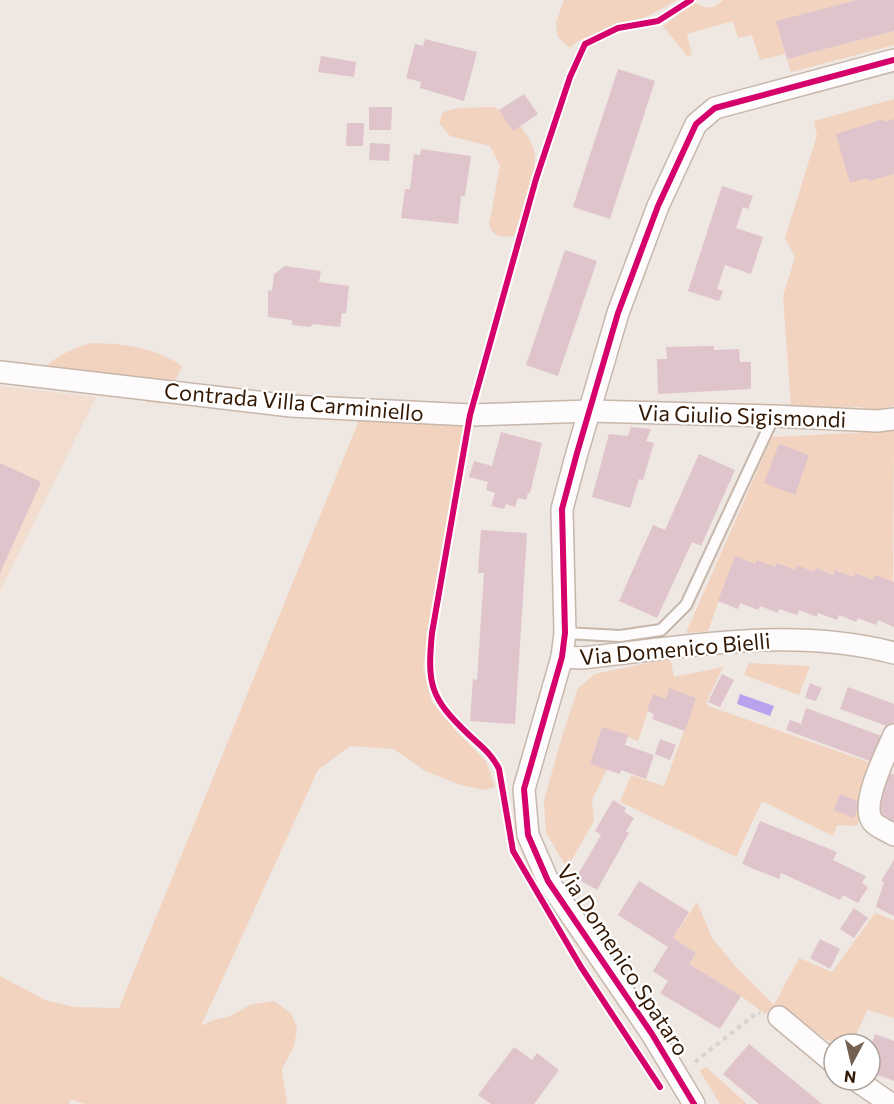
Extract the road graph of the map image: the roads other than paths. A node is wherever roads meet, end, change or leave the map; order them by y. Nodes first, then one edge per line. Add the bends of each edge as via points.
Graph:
1 (894, 60) edge
2 (0, 372) edge
3 (590, 411) junction
4 (774, 416) junction
5 (894, 419) edge
6 (565, 633) junction
7 (894, 653) edge
8 (562, 657) junction
9 (894, 735) edge
10 (894, 835) edge
11 (779, 1017) dead end
12 (822, 1052) edge
13 (874, 1092) edge
14 (694, 1104) edge
15 (891, 1104) edge

1 - 3 street, Via Domenico Spataro via 715,108 696,124 638,257
2 - 3 street, Contrada Villa Carminiello via 291,406 470,415
3 - 4 street, Via Giulio Sigismondi
3 - 6 street, Via Domenico Spataro via 562,509
4 - 5 street, Via Giulio Sigismondi
4 - 6 lane via 686,605 661,630 620,636
6 - 8 street, Via Domenico Spataro
7 - 8 street, Via Domenico Bielli via 813,641 751,639
8 - 14 street, Via Domenico Spataro via 524,789 528,835 548,881 652,1034
9 - 10 street via 869,798 874,824
11 - 12 street
13 - 15 street

